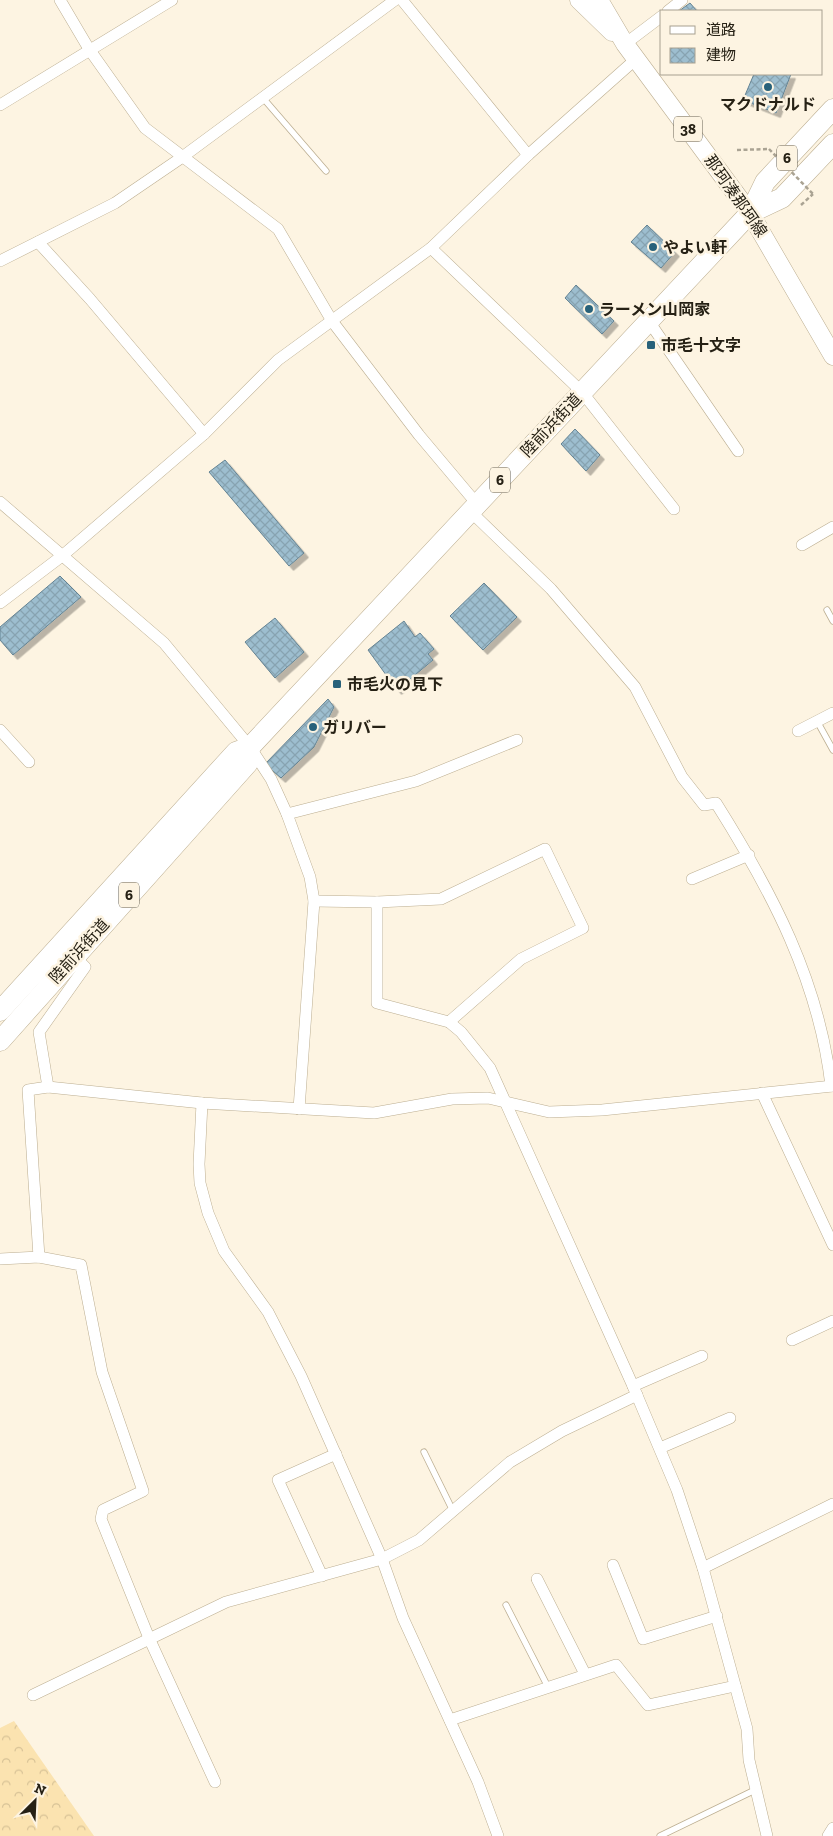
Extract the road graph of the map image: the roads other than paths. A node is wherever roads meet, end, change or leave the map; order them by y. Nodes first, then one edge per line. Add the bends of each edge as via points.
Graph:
1 (60, 0) edge
2 (172, 0) edge
3 (396, 0) edge
4 (402, 0) edge
5 (579, 0) edge
6 (599, 0) edge
7 (682, 0) edge
8 (669, 10) edge
9 (660, 18) edge
10 (625, 44) junction
11 (89, 49) junction
12 (636, 59) junction
13 (263, 98) junction
14 (0, 105) edge
15 (833, 109) edge
16 (833, 144) edge
17 (528, 156) junction
18 (181, 158) junction
19 (326, 171) dead end
20 (750, 214) junction
21 (38, 242) junction
22 (431, 248) junction
23 (0, 261) edge
24 (648, 320) junction
25 (332, 321) junction
26 (833, 356) edge
27 (582, 392) junction
28 (204, 434) junction
29 (738, 451) dead end
30 (0, 502) edge
31 (474, 508) junction
32 (674, 509) dead end
33 (833, 528) edge
34 (802, 545) dead end
35 (62, 556) junction
36 (0, 603) edge
37 (827, 610) dead end
38 (833, 621) edge
39 (833, 713) edge
40 (818, 720) junction
41 (0, 730) edge
42 (798, 731) dead end
43 (517, 740) dead end
44 (250, 747) junction
45 (833, 750) edge
46 (28, 762) dead end
47 (287, 814) junction
48 (749, 855) junction
49 (692, 879) dead end
50 (314, 901) junction
51 (377, 902) junction
52 (74, 956) junction
53 (0, 1011) edge
54 (449, 1022) junction
55 (0, 1041) edge
56 (832, 1086) edge
57 (48, 1087) junction
58 (762, 1093) junction
59 (505, 1101) junction
60 (202, 1103) junction
61 (299, 1109) junction
62 (833, 1245) edge
63 (39, 1257) junction
64 (0, 1259) edge
65 (833, 1321) edge
66 (792, 1340) dead end
67 (702, 1356) dead end
68 (635, 1391) junction
69 (730, 1418) dead end
70 (660, 1448) junction
71 (424, 1452) dead end
72 (336, 1454) junction
73 (833, 1504) edge
74 (453, 1511) junction
75 (382, 1559) junction
76 (613, 1565) dead end
77 (703, 1568) junction
78 (322, 1576) junction
79 (537, 1579) dead end
80 (506, 1605) dead end
81 (716, 1616) junction
82 (149, 1638) junction
83 (585, 1674) junction
84 (735, 1686) junction
85 (548, 1687) junction
86 (33, 1695) dead end
87 (450, 1720) junction
88 (215, 1782) dead end
89 (755, 1790) junction
90 (833, 1828) edge
91 (498, 1836) edge
92 (660, 1836) edge
93 (767, 1836) edge
94 (828, 1836) edge

1 - 11 street
2 - 11 street
3 - 13 street
4 - 17 street
5 - 10 main road, 那珂湊那珂線 / 38
6 - 10 main road, 那珂湊那珂線 / 38
7 - 8 street
9 - 10 street
10 - 12 main road, 那珂湊那珂線 / 38
11 - 14 street
11 - 18 street via 145,128
12 - 17 street
12 - 20 main road, 那珂湊那珂線 / 38
13 - 18 street
13 - 19 lane
15 - 20 highway, 陸前浜街道 / 6 via 765,182
16 - 20 highway, 陸前浜街道 / 6 via 782,198
17 - 22 street
18 - 21 street via 115,203
18 - 25 street via 278,229
20 - 24 highway, 陸前浜街道 / 6
20 - 26 main road, 那珂湊那珂線 / 38
21 - 23 street
21 - 28 street
22 - 25 street
22 - 27 street
24 - 27 highway, 陸前浜街道 / 6
24 - 29 street
25 - 28 street via 278,360
25 - 31 street
27 - 31 highway, 陸前浜街道 / 6
27 - 32 street
28 - 35 street
30 - 35 street
31 - 44 highway, 陸前浜街道 / 6
31 - 48 street via 551,589 629,679 682,777 704,805 716,804
33 - 34 street
35 - 36 street
35 - 44 street via 164,643
37 - 38 lane
39 - 40 street
40 - 42 street
40 - 45 lane
41 - 46 street
43 - 47 street via 416,781
44 - 47 street via 271,779
44 - 52 highway, 陸前浜街道 / 6 via 248,763
44 - 53 highway, 陸前浜街道 / 6 via 236,752
47 - 50 street via 310,877
48 - 49 street
48 - 56 street via 814,996
50 - 51 street
50 - 61 street
51 - 54 street via 377,1003
51 - 54 street via 441,899 545,849 583,928 521,959
52 - 55 highway, 陸前浜街道 / 6
52 - 57 street via 85,967 38,1032
54 - 59 street via 462,1032 490,1068
56 - 58 street
57 - 60 street
57 - 63 street via 28,1090
58 - 59 street via 602,1110 549,1112
58 - 62 street
59 - 61 street via 452,1099 374,1113
59 - 68 street
60 - 61 street
60 - 72 street via 200,1183 208,1213 224,1251 268,1312
63 - 64 street
63 - 82 street via 81,1266 102,1372 144,1491 104,1510 101,1519
65 - 66 street
67 - 68 street
68 - 70 street
68 - 74 street via 510,1462
69 - 70 street
70 - 77 street
71 - 74 lane
72 - 75 street
72 - 78 street via 278,1480
73 - 77 street
74 - 75 street via 419,1540
75 - 78 street
75 - 87 street via 403,1618
76 - 81 street via 643,1640
77 - 81 street
78 - 82 street via 226,1602
79 - 83 street
80 - 85 lane
81 - 84 street
82 - 86 street
82 - 88 street
83 - 84 street via 616,1664 648,1705
83 - 85 street
84 - 89 street via 747,1729
85 - 87 street
87 - 91 street
89 - 92 lane
89 - 93 street
90 - 94 street

